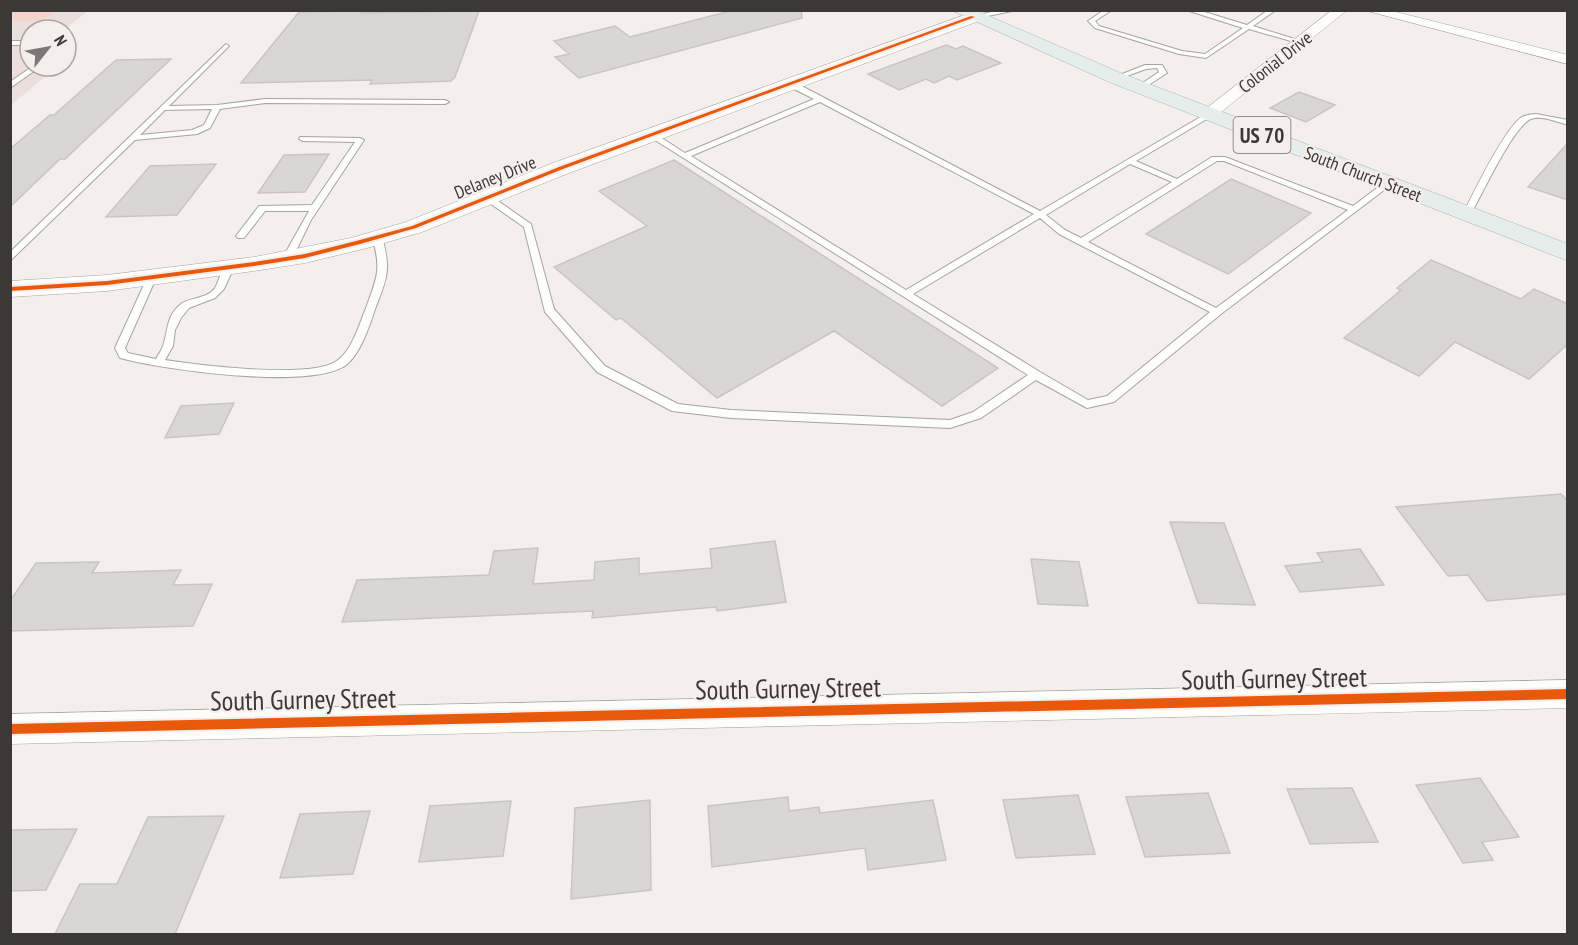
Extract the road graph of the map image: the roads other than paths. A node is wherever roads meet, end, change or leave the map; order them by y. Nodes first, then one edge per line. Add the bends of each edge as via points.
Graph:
1 (1014, 10) edge
2 (1109, 10) edge
3 (1189, 10) edge
4 (1273, 10) edge
5 (1341, 10) edge
6 (1370, 10) edge
7 (974, 13) edge
8 (1249, 27) junction
9 (1301, 42) junction
10 (226, 46) dead end
11 (1181, 53) junction
12 (1568, 60) edge
13 (1160, 66) junction
14 (1116, 78) junction
15 (791, 84) junction
16 (1141, 88) junction
17 (820, 99) junction
18 (445, 102) dead end
19 (217, 107) junction
20 (163, 108) junction
21 (1209, 114) junction
22 (1568, 123) edge
23 (651, 135) junction
24 (132, 138) junction
25 (303, 139) dead end
26 (685, 156) junction
27 (1129, 161) junction
28 (1178, 182) junction
29 (1388, 183) junction
30 (488, 198) junction
31 (315, 208) junction
32 (1354, 209) junction
33 (1040, 214) junction
34 (1467, 214) junction
35 (241, 236) dead end
36 (377, 237) junction
37 (1081, 242) junction
38 (1568, 253) edge
39 (10, 258) edge
40 (287, 259) junction
41 (229, 267) junction
42 (151, 278) junction
43 (10, 289) edge
44 (906, 294) junction
45 (1217, 312) junction
46 (158, 364) junction
47 (1036, 375) junction
48 (1568, 694) edge
49 (10, 729) edge

1 - 7 lane
2 - 11 lane via 1091,21 1097,27
3 - 8 lane
4 - 8 lane
5 - 9 street, Colonial Drive
6 - 12 street
7 - 14 main road, South Church Street / US 70
7 - 15 street, Delaney Drive
8 - 9 lane
8 - 11 lane via 1206,56
9 - 21 street, Colonial Drive
10 - 20 lane
11 - 13 lane
13 - 14 lane
13 - 16 lane via 1163,73
14 - 16 main road, South Church Street / US 70
15 - 17 lane
15 - 23 street, Delaney Drive
16 - 21 main road, South Church Street / US 70
17 - 26 lane
17 - 33 lane
18 - 19 lane via 266,101
19 - 20 lane
19 - 24 lane via 207,126 194,132
20 - 24 lane
21 - 27 lane
21 - 29 main road, South Church Street / US 70
22 - 34 lane via 1541,116 1525,118 1513,130
23 - 26 lane
23 - 30 street, Delaney Drive
24 - 39 lane
25 - 31 lane via 360,140
26 - 44 lane
27 - 28 lane
27 - 33 lane
28 - 32 lane via 1215,159 1225,159
28 - 37 lane
29 - 32 lane
29 - 34 main road, South Church Street / US 70
30 - 36 street, Delaney Drive
30 - 47 lane via 528,226 549,310 601,369 676,408 950,424 977,415
31 - 35 lane via 262,208
31 - 40 lane
32 - 45 lane
33 - 37 lane
33 - 44 lane
34 - 38 main road, South Church Street / US 70
36 - 40 street, Delaney Drive
36 - 46 lane via 386,263 382,278 365,323 340,365 302,374
37 - 45 lane
40 - 41 street, Delaney Drive
41 - 42 street, Delaney Drive
41 - 46 lane via 212,296 185,306 176,317
42 - 43 street, Delaney Drive
42 - 46 lane via 120,348 124,356
44 - 47 lane
45 - 47 lane via 1110,399 1087,404
48 - 49 street, South Gurney Street

